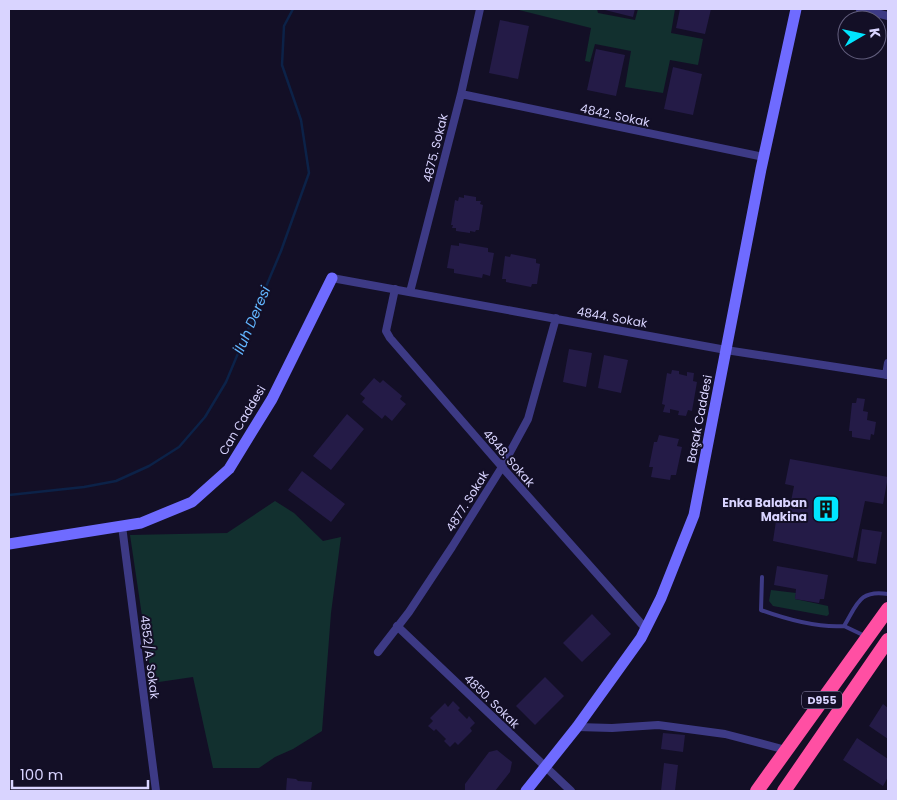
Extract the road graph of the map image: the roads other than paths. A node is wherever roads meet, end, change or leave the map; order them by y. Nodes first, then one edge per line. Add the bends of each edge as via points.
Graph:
1 (480, 9) edge
2 (796, 9) edge
3 (860, 9) edge
4 (888, 16) edge
5 (461, 94) junction
6 (764, 157) junction
7 (332, 278) joint
8 (395, 289) junction
9 (410, 292) junction
10 (556, 318) junction
11 (726, 350) junction
12 (888, 363) edge
13 (887, 375) edge
14 (502, 466) junction
15 (122, 526) junction
16 (9, 544) edge
17 (762, 577) dead end
18 (888, 594) edge
19 (888, 609) edge
20 (398, 626) junction
21 (844, 626) junction
22 (646, 628) junction
23 (867, 638) junction
24 (888, 640) edge
25 (378, 652) dead end
26 (577, 727) junction
27 (786, 750) junction
28 (545, 767) junction
29 (156, 791) edge
30 (526, 791) edge
31 (572, 791) edge
32 (757, 791) edge
33 (784, 791) edge

1 - 5 street, 4875. Sokak
2 - 6 street, Başak Caddesi
3 - 4 street
5 - 6 street, 4842. Sokak
5 - 9 street, 4875. Sokak
6 - 11 street, Başak Caddesi
7 - 8 street, 4844. Sokak
7 - 15 street, Can Caddesi via 272,400 229,469 192,502 142,523
8 - 9 street, 4844. Sokak
8 - 14 street, 4848. Sokak via 386,331 390,338
9 - 10 street, 4844. Sokak
10 - 11 street, 4844. Sokak
10 - 14 street, 4877. Sokak via 528,419
11 - 13 street, 4844. Sokak
11 - 22 street, Başak Caddesi via 694,515
12 - 13 street
14 - 20 street, 4877. Sokak
14 - 22 street, 4848. Sokak
15 - 16 street, Can Caddesi
15 - 29 street, 4852/A. Sokak
17 - 21 lane via 761,610 829,627
18 - 21 lane via 876,592 861,598
19 - 23 highway, D955
20 - 25 street, 4877. Sokak
20 - 28 street, 4850. Sokak
21 - 23 lane
22 - 26 street, Başak Caddesi
23 - 27 highway, D955
24 - 33 highway, D955
26 - 27 street via 658,726 724,734
26 - 28 street, Başak Caddesi
27 - 32 highway, D955
28 - 30 street, Başak Caddesi
28 - 31 street, 4850. Sokak

